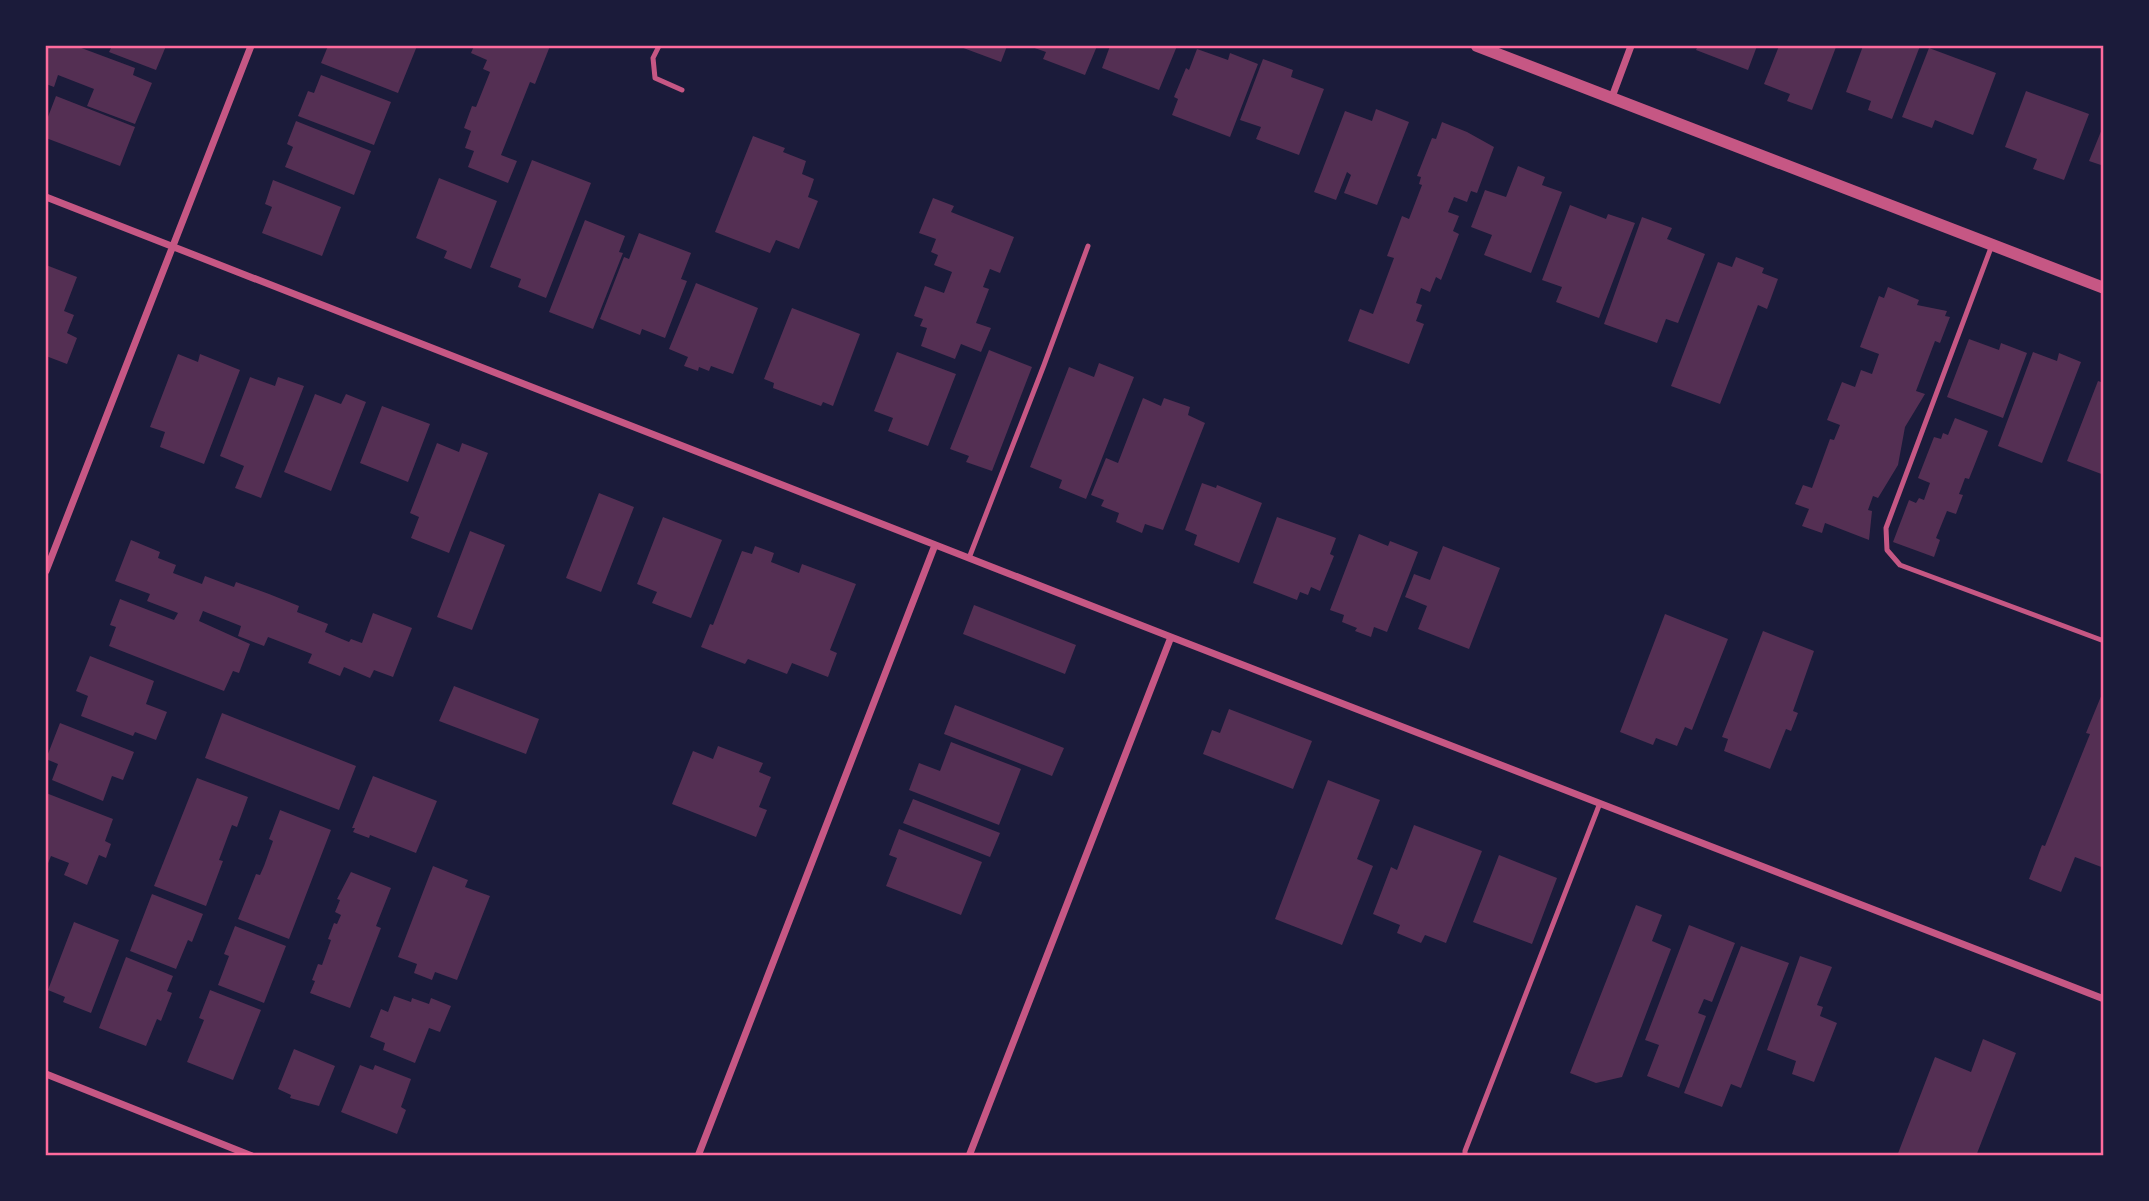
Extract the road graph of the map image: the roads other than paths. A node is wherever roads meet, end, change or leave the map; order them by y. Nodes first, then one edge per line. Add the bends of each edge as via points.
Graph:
1 (251, 46) edge
2 (659, 46) edge
3 (1477, 46) edge
4 (1631, 46) edge
5 (682, 90) dead end
6 (1612, 97) junction
7 (46, 197) edge
8 (1992, 245) junction
9 (173, 246) junction
10 (1087, 246) dead end
11 (2104, 288) edge
12 (935, 545) junction
13 (969, 558) junction
14 (46, 571) edge
15 (1171, 637) junction
16 (2104, 641) edge
17 (1600, 803) junction
18 (2104, 999) edge
19 (46, 1074) edge
20 (252, 1156) edge
21 (698, 1156) edge
22 (969, 1156) edge
23 (1465, 1156) edge

1 - 9 street
2 - 5 lane via 653,58 655,78
3 - 6 street
4 - 6 street
6 - 8 street
7 - 9 street
8 - 11 street
8 - 16 lane via 1886,528 1887,550 1900,565
9 - 12 street
9 - 14 street
10 - 13 lane
12 - 13 street
12 - 21 street
13 - 15 street
15 - 17 street
15 - 22 street
17 - 18 street
17 - 23 lane
19 - 20 street

